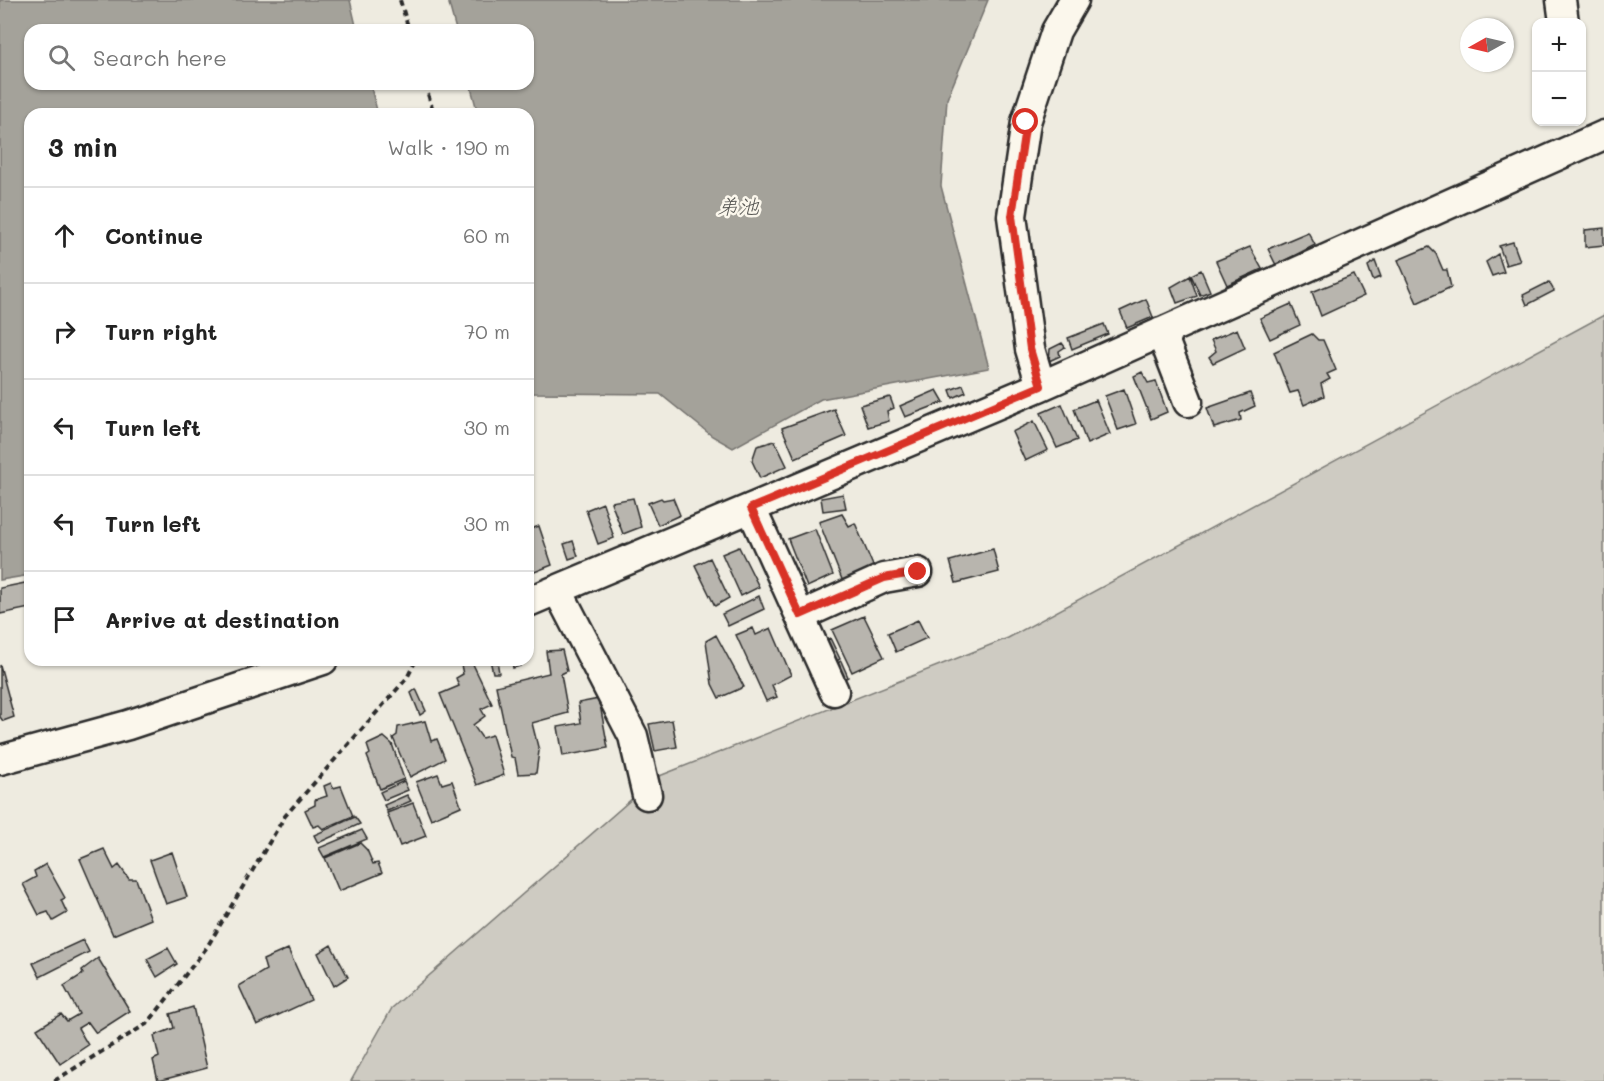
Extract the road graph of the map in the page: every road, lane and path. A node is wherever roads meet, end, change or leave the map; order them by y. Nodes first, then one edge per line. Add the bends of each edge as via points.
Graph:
1 (400, 0) edge
2 (1074, 0) edge
3 (1561, 0) edge
4 (1563, 18) edge
5 (407, 24) edge
6 (427, 90) edge
7 (432, 108) edge
8 (1589, 134) edge
9 (1161, 332) junction
10 (1041, 386) junction
11 (1188, 402) dead end
12 (751, 508) junction
13 (918, 572) dead end
14 (558, 591) junction
15 (534, 600) edge
16 (800, 615) junction
17 (305, 666) edge
18 (413, 666) edge
19 (834, 691) dead end
20 (0, 760) edge
21 (647, 795) dead end
22 (54, 1081) edge

1 - 5 path
2 - 10 street via 1056,31 1026,122 1012,216 1030,349
3 - 4 street
6 - 7 path
8 - 9 street
9 - 10 street
9 - 11 street
10 - 12 street
12 - 14 street
12 - 16 street
13 - 16 street via 884,578
14 - 15 street
14 - 21 street via 633,736
16 - 19 street
17 - 20 street via 128,725
18 - 22 path via 407,678 285,816 207,947 148,1023

